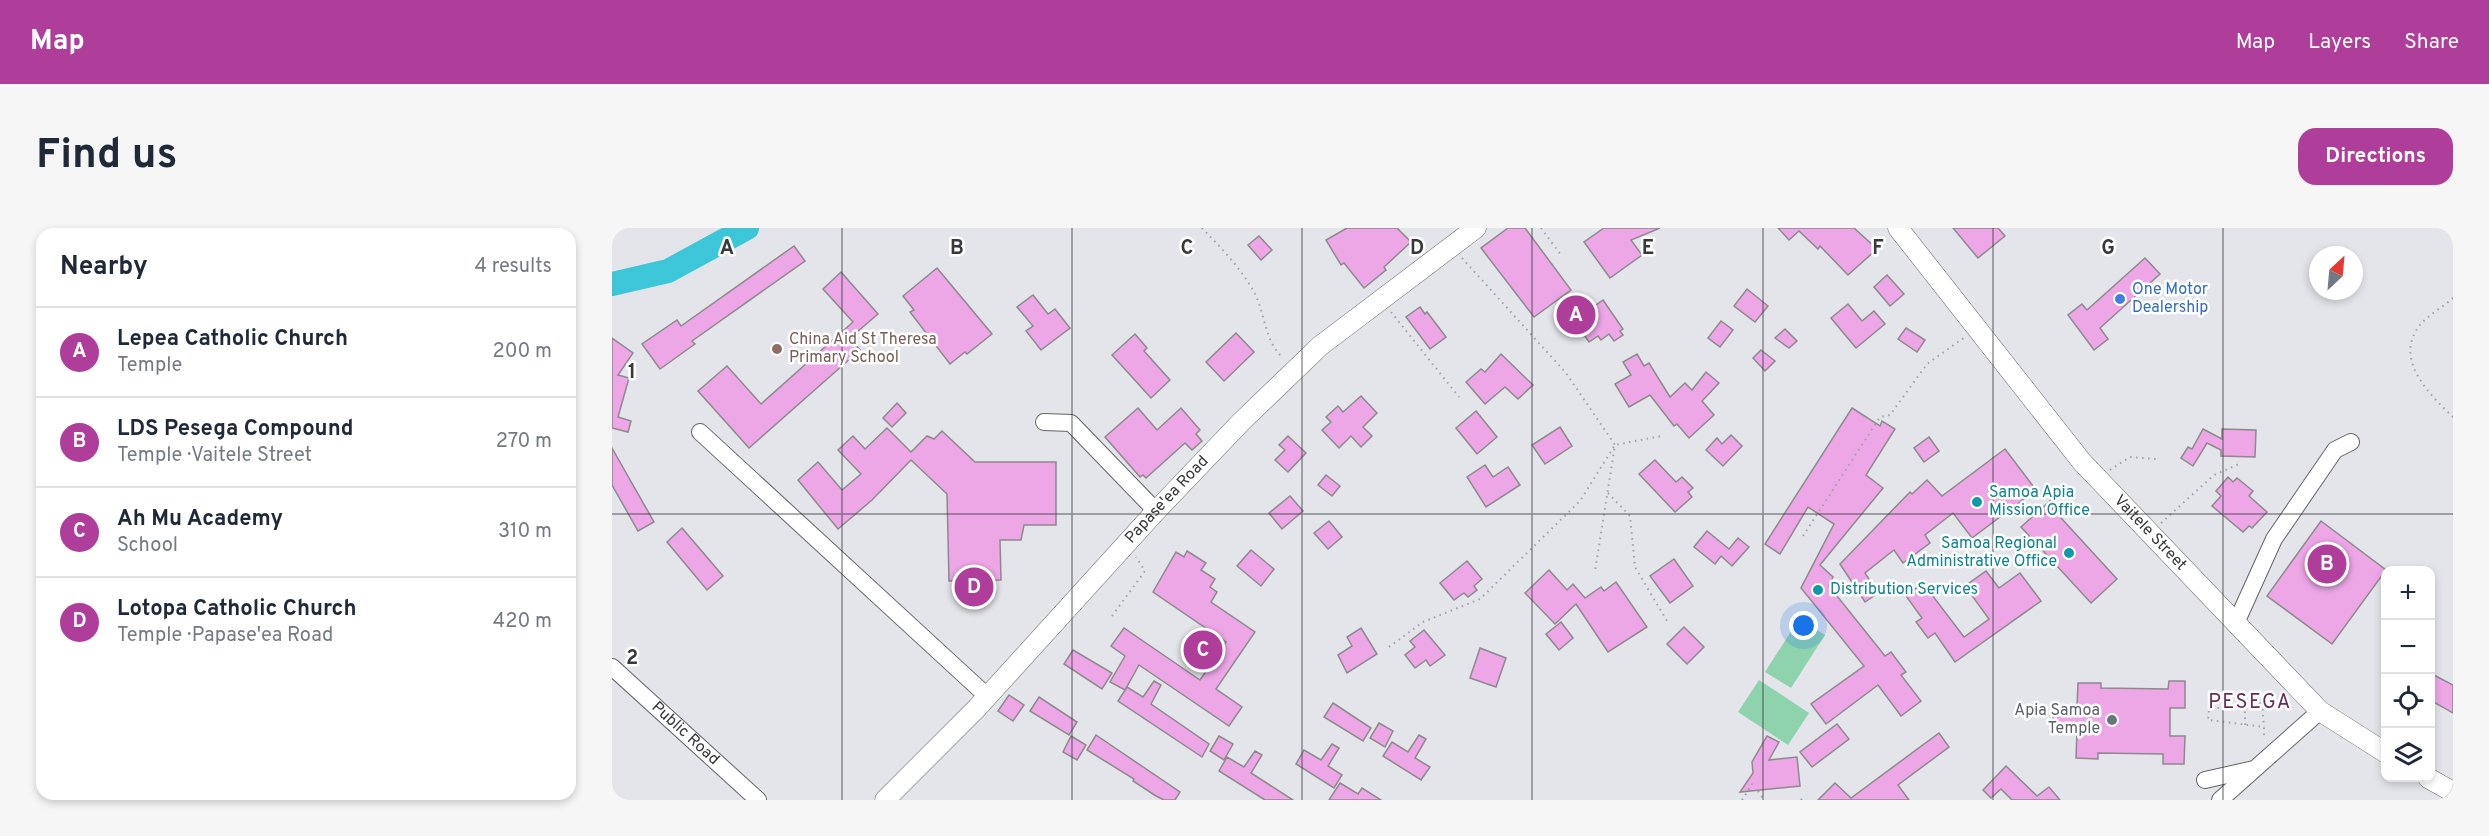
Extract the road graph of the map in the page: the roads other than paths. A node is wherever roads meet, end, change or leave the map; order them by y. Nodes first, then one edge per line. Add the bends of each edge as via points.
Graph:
1 (1476, 228) edge
2 (1898, 228) edge
3 (1044, 422) dead end
4 (700, 432) dead end
5 (2351, 442) dead end
6 (1155, 511) junction
7 (2236, 623) junction
8 (612, 667) edge
9 (988, 696) junction
10 (2320, 711) junction
11 (2381, 750) edge
12 (2255, 769) junction
13 (2205, 780) dead end
14 (2435, 781) edge
15 (2453, 792) edge
16 (758, 800) edge
17 (885, 800) edge
18 (2220, 800) edge

1 - 6 main road, Papase'ea Road via 1320,346
2 - 7 main road, Vaitele Street via 2097,477
3 - 6 street via 1071,423
4 - 9 street
5 - 7 street via 2335,450 2274,539
6 - 9 main road, Papase'ea Road
7 - 10 main road, Vaitele Street
8 - 16 street, Public Road
9 - 17 main road, Papase'ea Road
10 - 11 main road, Vaitele Street
10 - 12 street
12 - 13 street
12 - 18 street
14 - 15 main road

